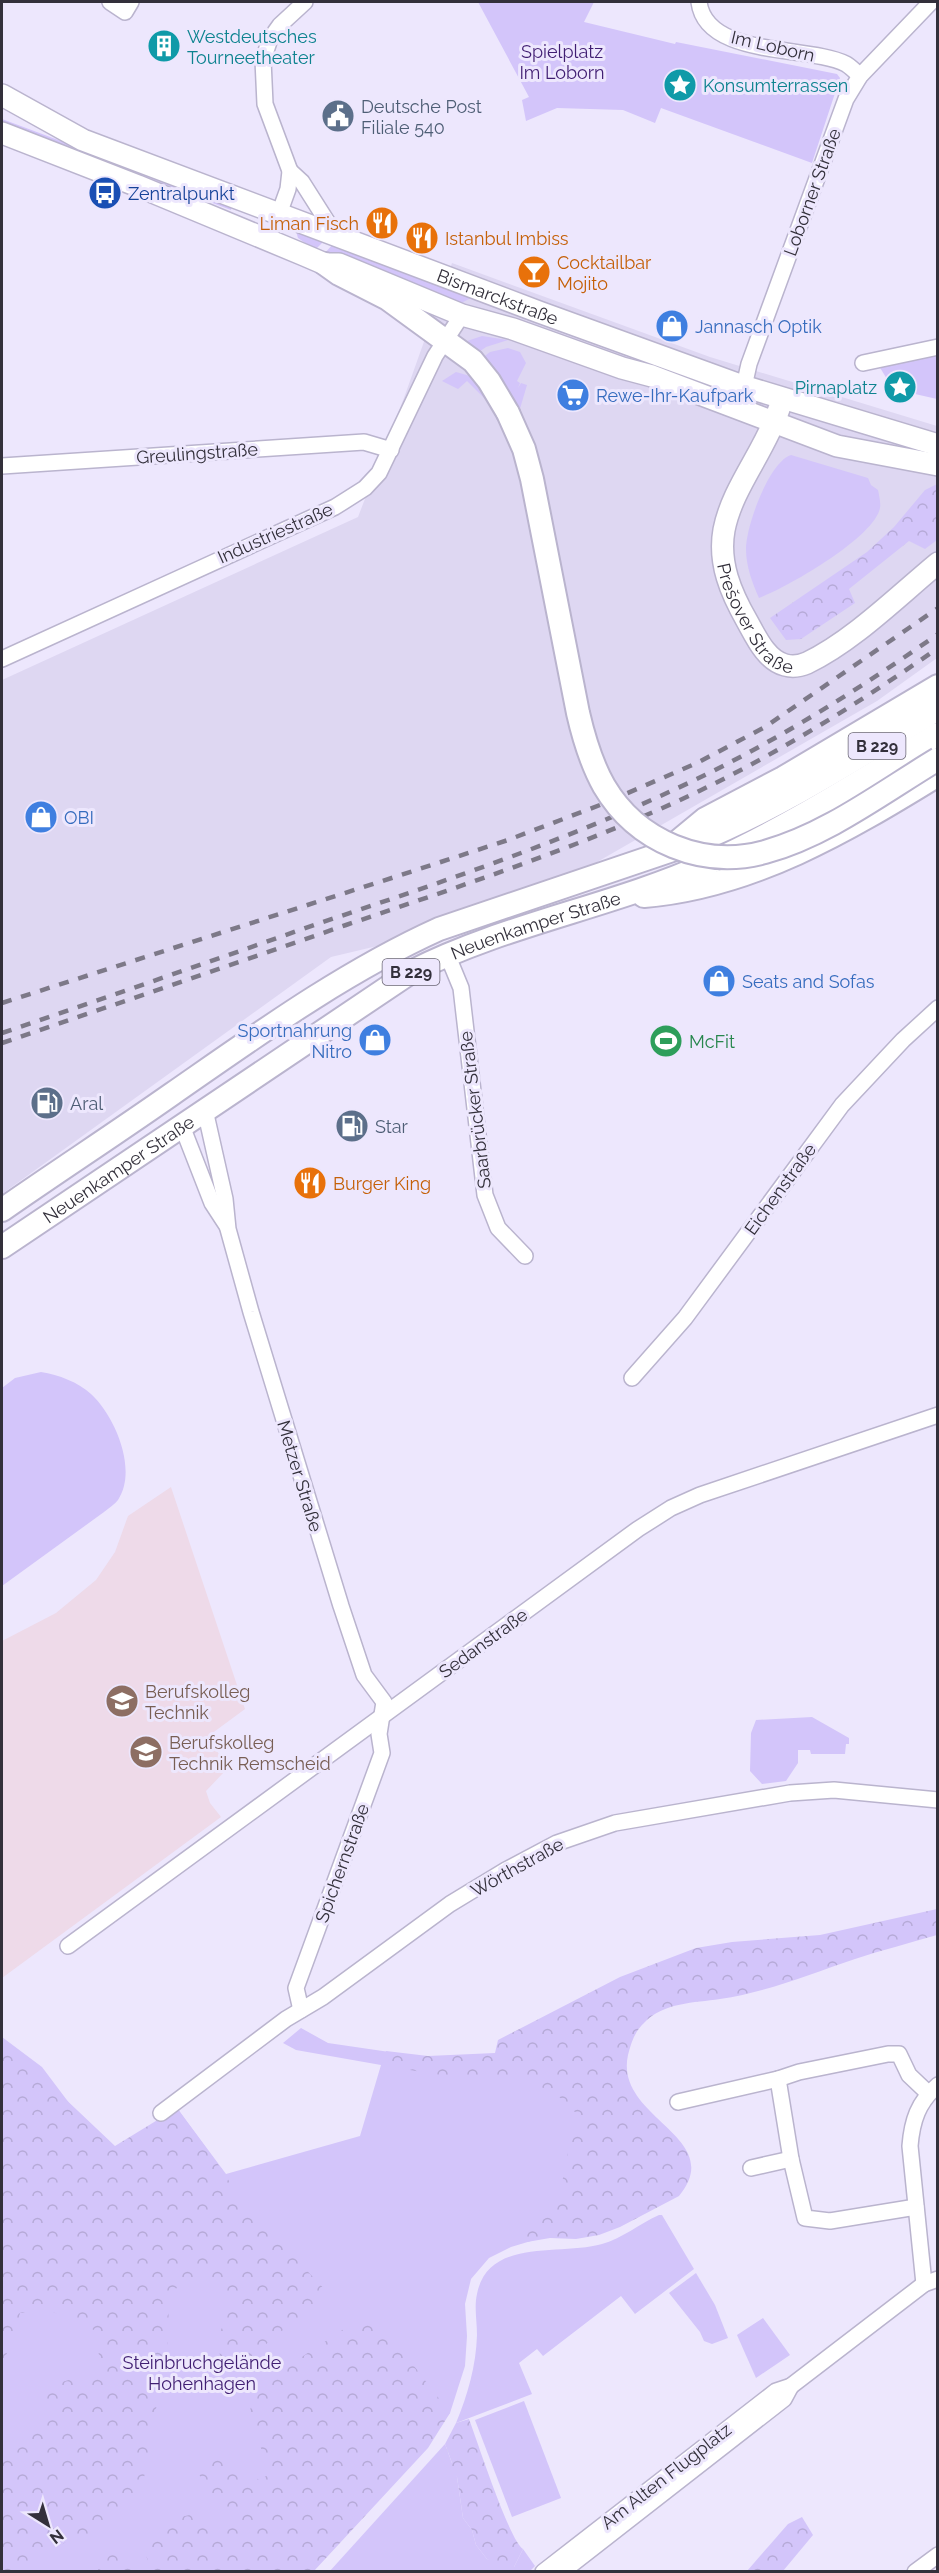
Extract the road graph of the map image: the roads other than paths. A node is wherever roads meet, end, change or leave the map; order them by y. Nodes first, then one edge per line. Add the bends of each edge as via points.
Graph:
1 (110, 2) edge
2 (131, 2) edge
3 (305, 2) edge
4 (699, 2) edge
5 (931, 2) edge
6 (860, 76) junction
7 (2, 95) edge
8 (2, 133) edge
9 (290, 171) junction
10 (279, 214) junction
11 (335, 234) junction
12 (268, 241) junction
13 (325, 264) junction
14 (539, 312) junction
15 (462, 315) junction
16 (445, 339) junction
17 (938, 347) edge
18 (863, 363) dead end
19 (743, 386) junction
20 (783, 398) junction
21 (739, 409) junction
22 (774, 422) junction
23 (938, 445) edge
24 (391, 450) junction
25 (938, 465) edge
26 (2, 466) edge
27 (938, 563) edge
28 (2, 659) edge
29 (938, 686) edge
30 (938, 709) edge
31 (938, 734) edge
32 (938, 759) edge
33 (938, 775) edge
34 (820, 793) junction
35 (663, 854) junction
36 (615, 899) junction
37 (447, 954) junction
38 (938, 1008) edge
39 (191, 1081) junction
40 (171, 1095) junction
41 (205, 1110) junction
42 (182, 1126) junction
43 (2, 1210) edge
44 (228, 1229) junction
45 (2, 1247) edge
46 (525, 1256) dead end
47 (632, 1378) dead end
48 (938, 1415) edge
49 (383, 1716) junction
50 (938, 1800) edge
51 (68, 1946) dead end
52 (301, 2010) junction
53 (778, 2079) junction
54 (933, 2089) edge
55 (678, 2102) dead end
56 (161, 2113) dead end
57 (791, 2159) junction
58 (751, 2168) dead end
59 (916, 2207) junction
60 (931, 2282) edge
61 (791, 2386) junction
62 (938, 2555) edge
63 (543, 2571) edge
64 (562, 2571) edge
65 (915, 2571) edge

1 - 2 street via 125,12
3 - 9 street via 280,25 263,60 265,104
4 - 6 street, Im Loborn via 710,25 731,39 843,63
5 - 6 street, Loborner Straße
6 - 19 street, Loborner Straße via 846,99
7 - 10 main road, Bismarckstraße via 83,140
8 - 12 main road, Bismarckstraße
9 - 10 street
9 - 11 street via 302,182
10 - 11 main road, Bismarckstraße
10 - 12 main road
11 - 14 main road, Bismarckstraße
12 - 13 main road, Bismarckstraße
13 - 15 main road, Bismarckstraße via 339,264
13 - 16 main road via 388,299
14 - 15 main road via 514,314 478,304
14 - 19 main road, Bismarckstraße
15 - 16 street, Industriestraße
15 - 21 main road, Bismarckstraße via 513,329
16 - 24 street, Industriestraße
16 - 32 main road, bridge via 481,370 508,413 524,449 586,746 605,788 642,829 690,853 723,857 764,852 820,829
17 - 18 street
19 - 20 main road, Bismarckstraße
19 - 21 street, Loborner Straße
20 - 22 main road, Prešover Straße
20 - 23 main road, Bismarckstraße
21 - 22 main road, Bismarckstraße
22 - 25 main road, Bismarckstraße via 837,446
22 - 27 main road, Prešover Straße via 732,503 723,546 732,595 773,659 788,666 806,664 855,631
24 - 26 street, Greulingstraße via 364,442
24 - 28 street, Industriestraße via 371,482 335,507
29 - 35 main road, B 229 via 705,819
30 - 34 main road, Neuenkamper Straße / B 229
31 - 34 main road, Neuenkamper Straße / B 229
33 - 36 main road, B 229 via 821,844 762,868 678,893
34 - 35 main road, Neuenkamper Straße / B 229
34 - 36 main road, Neuenkamper Straße / B 229 via 707,864
35 - 39 main road, Neuenkamper Straße / B 229 via 502,906 401,946
36 - 37 main road, Neuenkamper Straße / B 229
37 - 41 main road, Neuenkamper Straße / B 229 via 411,972
37 - 46 street, Saarbrücker Straße via 461,988 485,1195 498,1228
38 - 47 street, Eichenstraße via 842,1104 685,1318
39 - 40 main road, Neuenkamper Straße / B 229
39 - 41 main road
40 - 42 main road
40 - 43 main road, Neuenkamper Straße / B 229
41 - 42 main road, Neuenkamper Straße / B 229
41 - 44 street, Metzer Straße
42 - 44 street, Metzer Straße via 212,1203
42 - 45 main road, Neuenkamper Straße / B 229
44 - 49 street, Metzer Straße via 341,1606 364,1675 384,1702
48 - 49 street, Sedanstraße via 671,1508
49 - 51 street, Sedanstraße
49 - 52 street, Spichernstraße via 379,1734 382,1753 296,1989
50 - 52 street, Wörthstraße via 834,1790 812,1792 615,1823 557,1842 450,1904
52 - 56 street, Wörthstraße
53 - 54 street via 899,2054 909,2075
53 - 55 street
53 - 57 street
54 - 59 street, Am Alten Flugplatz via 920,2104 911,2126 910,2160
57 - 58 street
57 - 59 street via 805,2218 830,2221
59 - 60 street, Am Alten Flugplatz
60 - 61 street, Am Alten Flugplatz
61 - 63 street, Am Alten Flugplatz via 776,2391
61 - 64 street, Am Alten Flugplatz via 784,2399
62 - 65 street

